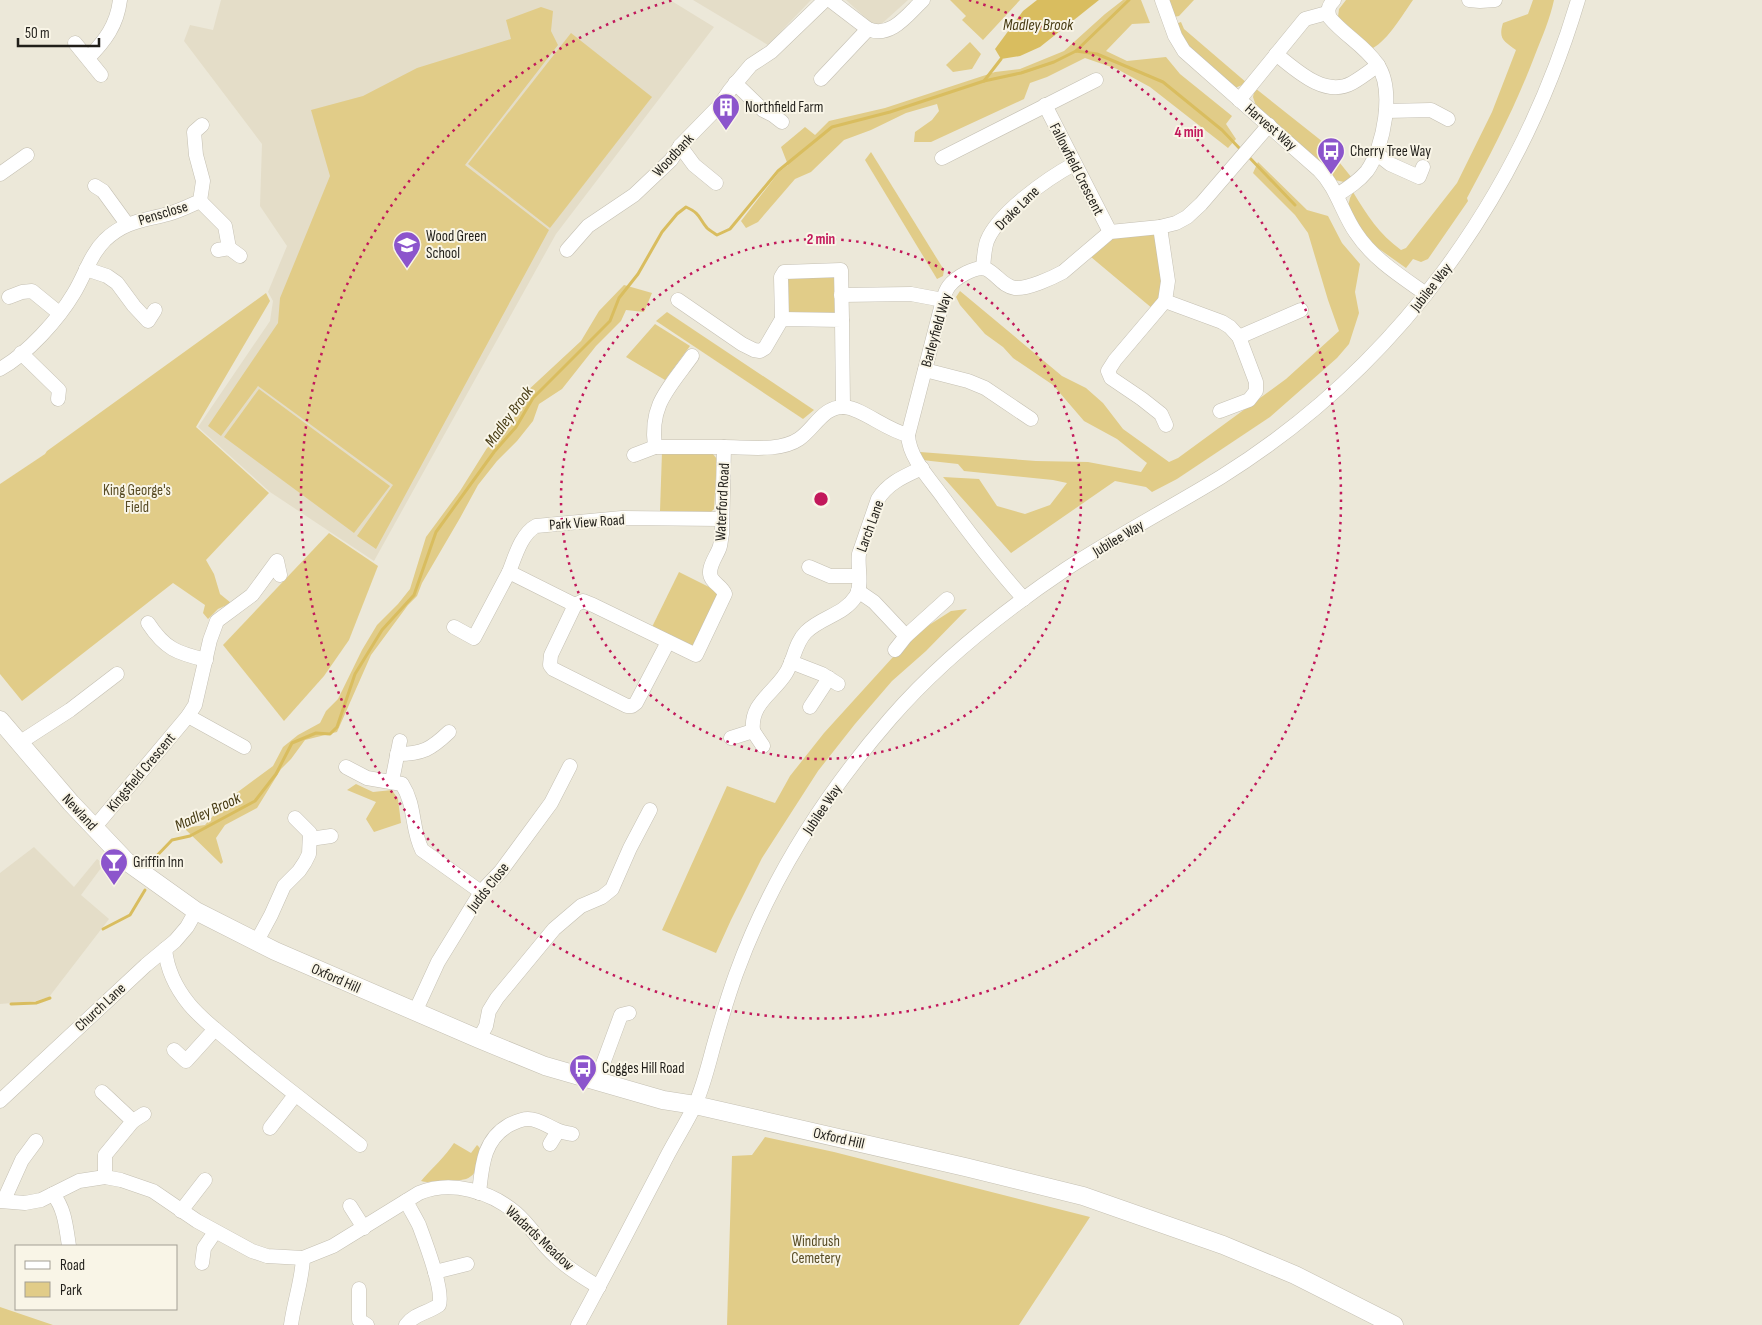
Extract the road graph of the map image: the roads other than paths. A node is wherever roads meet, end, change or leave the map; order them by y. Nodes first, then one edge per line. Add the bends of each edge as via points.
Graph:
1 (120, 0) edge
2 (825, 0) edge
3 (830, 0) edge
4 (923, 0) edge
5 (1162, 0) edge
6 (1469, 0) edge
7 (1495, 0) edge
8 (1578, 0) edge
9 (1331, 4) edge
10 (868, 29) junction
11 (74, 43) dead end
12 (1276, 54) junction
13 (88, 58) junction
14 (1378, 65) junction
15 (101, 75) dead end
16 (821, 79) dead end
17 (1096, 80) dead end
18 (735, 83) junction
19 (1239, 100) junction
20 (1045, 105) junction
21 (1386, 111) junction
22 (1448, 119) dead end
23 (782, 122) dead end
24 (1269, 125) junction
25 (193, 129) dead end
26 (680, 146) junction
27 (1376, 153) junction
28 (26, 155) dead end
29 (942, 158) dead end
30 (1074, 164) junction
31 (1423, 167) dead end
32 (0, 174) edge
33 (107, 177) dead end
34 (716, 183) dead end
35 (1337, 195) junction
36 (200, 201) junction
37 (127, 224) junction
38 (1160, 227) junction
39 (1110, 232) junction
40 (567, 250) dead end
41 (229, 251) dead end
42 (983, 268) junction
43 (86, 269) junction
44 (1426, 294) junction
45 (841, 295) junction
46 (9, 297) dead end
47 (678, 300) dead end
48 (943, 300) junction
49 (1165, 301) junction
50 (156, 310) dead end
51 (1301, 310) dead end
52 (59, 313) junction
53 (782, 319) junction
54 (842, 320) junction
55 (1239, 337) junction
56 (21, 353) junction
57 (692, 356) dead end
58 (0, 369) edge
59 (925, 370) junction
60 (62, 391) dead end
61 (843, 407) junction
62 (1220, 411) dead end
63 (1031, 419) dead end
64 (1166, 425) dead end
65 (908, 435) junction
66 (656, 447) junction
67 (724, 447) junction
68 (634, 455) dead end
69 (922, 468) junction
70 (721, 519) junction
71 (809, 567) dead end
72 (509, 572) junction
73 (280, 575) dead end
74 (858, 576) junction
75 (858, 591) junction
76 (946, 599) dead end
77 (1024, 599) junction
78 (575, 605) junction
79 (148, 624) dead end
80 (454, 627) dead end
81 (906, 636) junction
82 (668, 642) junction
83 (895, 650) dead end
84 (206, 660) junction
85 (791, 662) junction
86 (117, 674) dead end
87 (810, 707) dead end
88 (188, 716) junction
89 (0, 720) edge
90 (753, 731) junction
91 (449, 732) dead end
92 (731, 738) dead end
93 (19, 743) junction
94 (763, 746) dead end
95 (244, 747) dead end
96 (570, 766) dead end
97 (346, 767) dead end
98 (392, 781) junction
99 (650, 810) dead end
100 (295, 818) dead end
101 (94, 828) junction
102 (331, 836) dead end
103 (310, 839) junction
104 (481, 892) junction
105 (196, 911) junction
106 (257, 941) junction
107 (165, 949) junction
108 (415, 1012) junction
109 (629, 1013) dead end
110 (215, 1028) junction
111 (479, 1039) junction
112 (174, 1050) dead end
113 (596, 1080) junction
114 (102, 1092) dead end
115 (295, 1095) junction
116 (0, 1101) edge
117 (695, 1105) junction
118 (270, 1128) dead end
119 (36, 1140) dead end
120 (550, 1144) dead end
121 (360, 1146) dead end
122 (105, 1177) junction
123 (206, 1180) dead end
124 (479, 1193) junction
125 (52, 1194) junction
126 (2, 1200) edge
127 (406, 1201) junction
128 (350, 1206) dead end
129 (182, 1211) junction
130 (364, 1228) junction
131 (215, 1232) junction
132 (69, 1245) edge
133 (302, 1258) junction
134 (202, 1263) dead end
135 (467, 1264) dead end
136 (435, 1272) junction
137 (599, 1287) junction
138 (359, 1289) dead end
139 (292, 1325) edge
140 (367, 1325) edge
141 (406, 1325) edge
142 (578, 1325) edge
143 (1394, 1325) edge

1 - 13 street via 114,26
2 - 18 street, Woodbank
3 - 10 street
4 - 10 street via 885,32
5 - 19 street, Harvest Way via 1184,51
6 - 7 street
8 - 44 street, Jubilee Way via 1551,79 1514,161 1461,248
9 - 12 street via 1305,19
9 - 14 street via 1334,24
10 - 16 street
11 - 13 street
12 - 14 street via 1321,85 1337,88 1351,84
12 - 19 street
13 - 15 street
14 - 21 street via 1384,82
17 - 20 street, Fallowfield Crescent
18 - 23 street via 763,110
18 - 26 street, Woodbank via 719,106
19 - 24 street, Harvest Way
20 - 29 street, Fallowfield Crescent
20 - 30 street, Fallowfield Crescent
21 - 22 street via 1431,110
21 - 27 street
24 - 35 street, Harvest Way via 1327,178
24 - 38 street via 1202,204 1176,223
25 - 36 street, Pensclose via 203,181
26 - 34 street via 694,165
26 - 40 street, Woodbank via 671,160 634,195 588,226
27 - 31 street via 1390,164 1419,177
27 - 35 street via 1362,176
28 - 32 street
30 - 39 street, Fallowfield Crescent
30 - 42 street, Drake Lane via 1042,183 1006,216 988,240
33 - 37 street, Pensclose via 99,188
35 - 44 street, Harvest Way via 1351,226 1367,247
36 - 37 street, Pensclose via 169,214
36 - 41 street, Pensclose via 225,226
37 - 43 street, Pensclose via 106,239
38 - 39 street
38 - 49 street via 1168,282
39 - 42 street via 1063,272 1020,288 1007,286
42 - 48 street, Barleyfield Way via 970,271 952,283
43 - 50 street via 117,283 148,321
43 - 52 street, Pensclose via 74,294
44 - 77 street, Jubilee Way via 1366,361 1285,431 1222,476 1090,554
45 - 48 street via 911,294
45 - 53 street via 841,270 784,272 781,277
45 - 54 street
46 - 52 street via 32,291
47 - 53 street via 742,344 760,352
48 - 59 street, Barleyfield Way
49 - 55 street via 1222,322
49 - 64 street via 1108,371 1111,378 1161,414
51 - 55 street
52 - 56 street, Pensclose via 46,331
53 - 54 street
54 - 61 street
55 - 62 street via 1256,382 1256,391 1249,400
56 - 58 street, Pensclose
56 - 60 street
57 - 66 street via 656,411
59 - 63 street via 986,388
59 - 65 street, Barleyfield Way
61 - 65 street
61 - 67 street, Waterford Road via 832,409 800,438 787,445
65 - 69 street
66 - 67 street
66 - 68 street
67 - 70 street, Waterford Road
69 - 74 street, Larch Lane via 894,481 878,499 859,554
69 - 77 street
70 - 72 street, Park View Road via 622,518 536,526 524,537
70 - 82 street, Waterford Road via 720,548 711,576 723,589 722,602 696,655
71 - 74 street via 830,576
72 - 78 street
72 - 80 street, Park View Road via 478,640
73 - 84 street, Kingsfield Crescent via 277,561 252,595 217,622
74 - 75 street, Larch Lane
75 - 81 street via 874,602
75 - 85 street via 846,607 805,633
76 - 81 street
77 - 117 street, Jubilee Way via 960,648 912,694 855,761 815,818 778,880 743,956
78 - 82 street via 583,601
78 - 82 street via 550,655 550,665 627,706 636,703
79 - 84 street via 158,639 168,646
81 - 83 street
84 - 88 street, Kingsfield Crescent via 195,705
85 - 87 street via 834,681
85 - 90 street via 757,709
86 - 93 street
88 - 95 street
88 - 101 street, Kingsfield Crescent
89 - 93 main road, Newland
90 - 92 street
90 - 94 street
91 - 98 street via 432,748 415,754 399,747
93 - 101 main road, Newland
96 - 104 street, Judds Close via 550,803 501,871
97 - 98 street via 367,778
98 - 104 street via 402,784 409,794 422,850
99 - 111 street via 612,889 581,906 554,929 498,998
100 - 103 street via 310,833
101 - 105 main road, Newland via 126,861
102 - 103 street
103 - 106 street via 306,862 284,886
104 - 108 street, Judds Close via 438,962
105 - 106 main road, Oxford Hill
105 - 107 street, Church Lane via 187,927
106 - 108 main road, Oxford Hill
107 - 110 street via 167,966 188,1003
107 - 116 street, Church Lane
108 - 111 main road, Oxford Hill
109 - 113 street via 621,1015
110 - 112 street via 186,1061
110 - 115 street
111 - 113 main road, Oxford Hill via 546,1066
113 - 117 main road, Oxford Hill via 663,1100
114 - 122 street via 138,1117 104,1155
115 - 118 street
115 - 121 street
117 - 137 street
117 - 143 main road, Oxford Hill via 1082,1196 1223,1245 1295,1275
119 - 126 street, Wadards Meadow
120 - 124 street via 565,1132 540,1121 528,1119 499,1131 489,1144
122 - 125 street, Wadards Meadow via 79,1181
122 - 129 street, Wadards Meadow via 138,1184
123 - 129 street
124 - 127 street, Wadards Meadow via 438,1187
124 - 137 street, Wadards Meadow via 517,1214 556,1258
125 - 126 street, Wadards Meadow via 24,1203
125 - 132 street via 63,1209
127 - 130 street, Wadards Meadow
127 - 136 street via 419,1225
128 - 130 street
129 - 131 street, Wadards Meadow
130 - 133 street, Wadards Meadow via 333,1246
131 - 133 street, Wadards Meadow via 252,1252
131 - 134 street via 204,1248
133 - 139 street
135 - 136 street
136 - 141 street via 439,1305 422,1312
137 - 142 street
138 - 140 street via 358,1320

